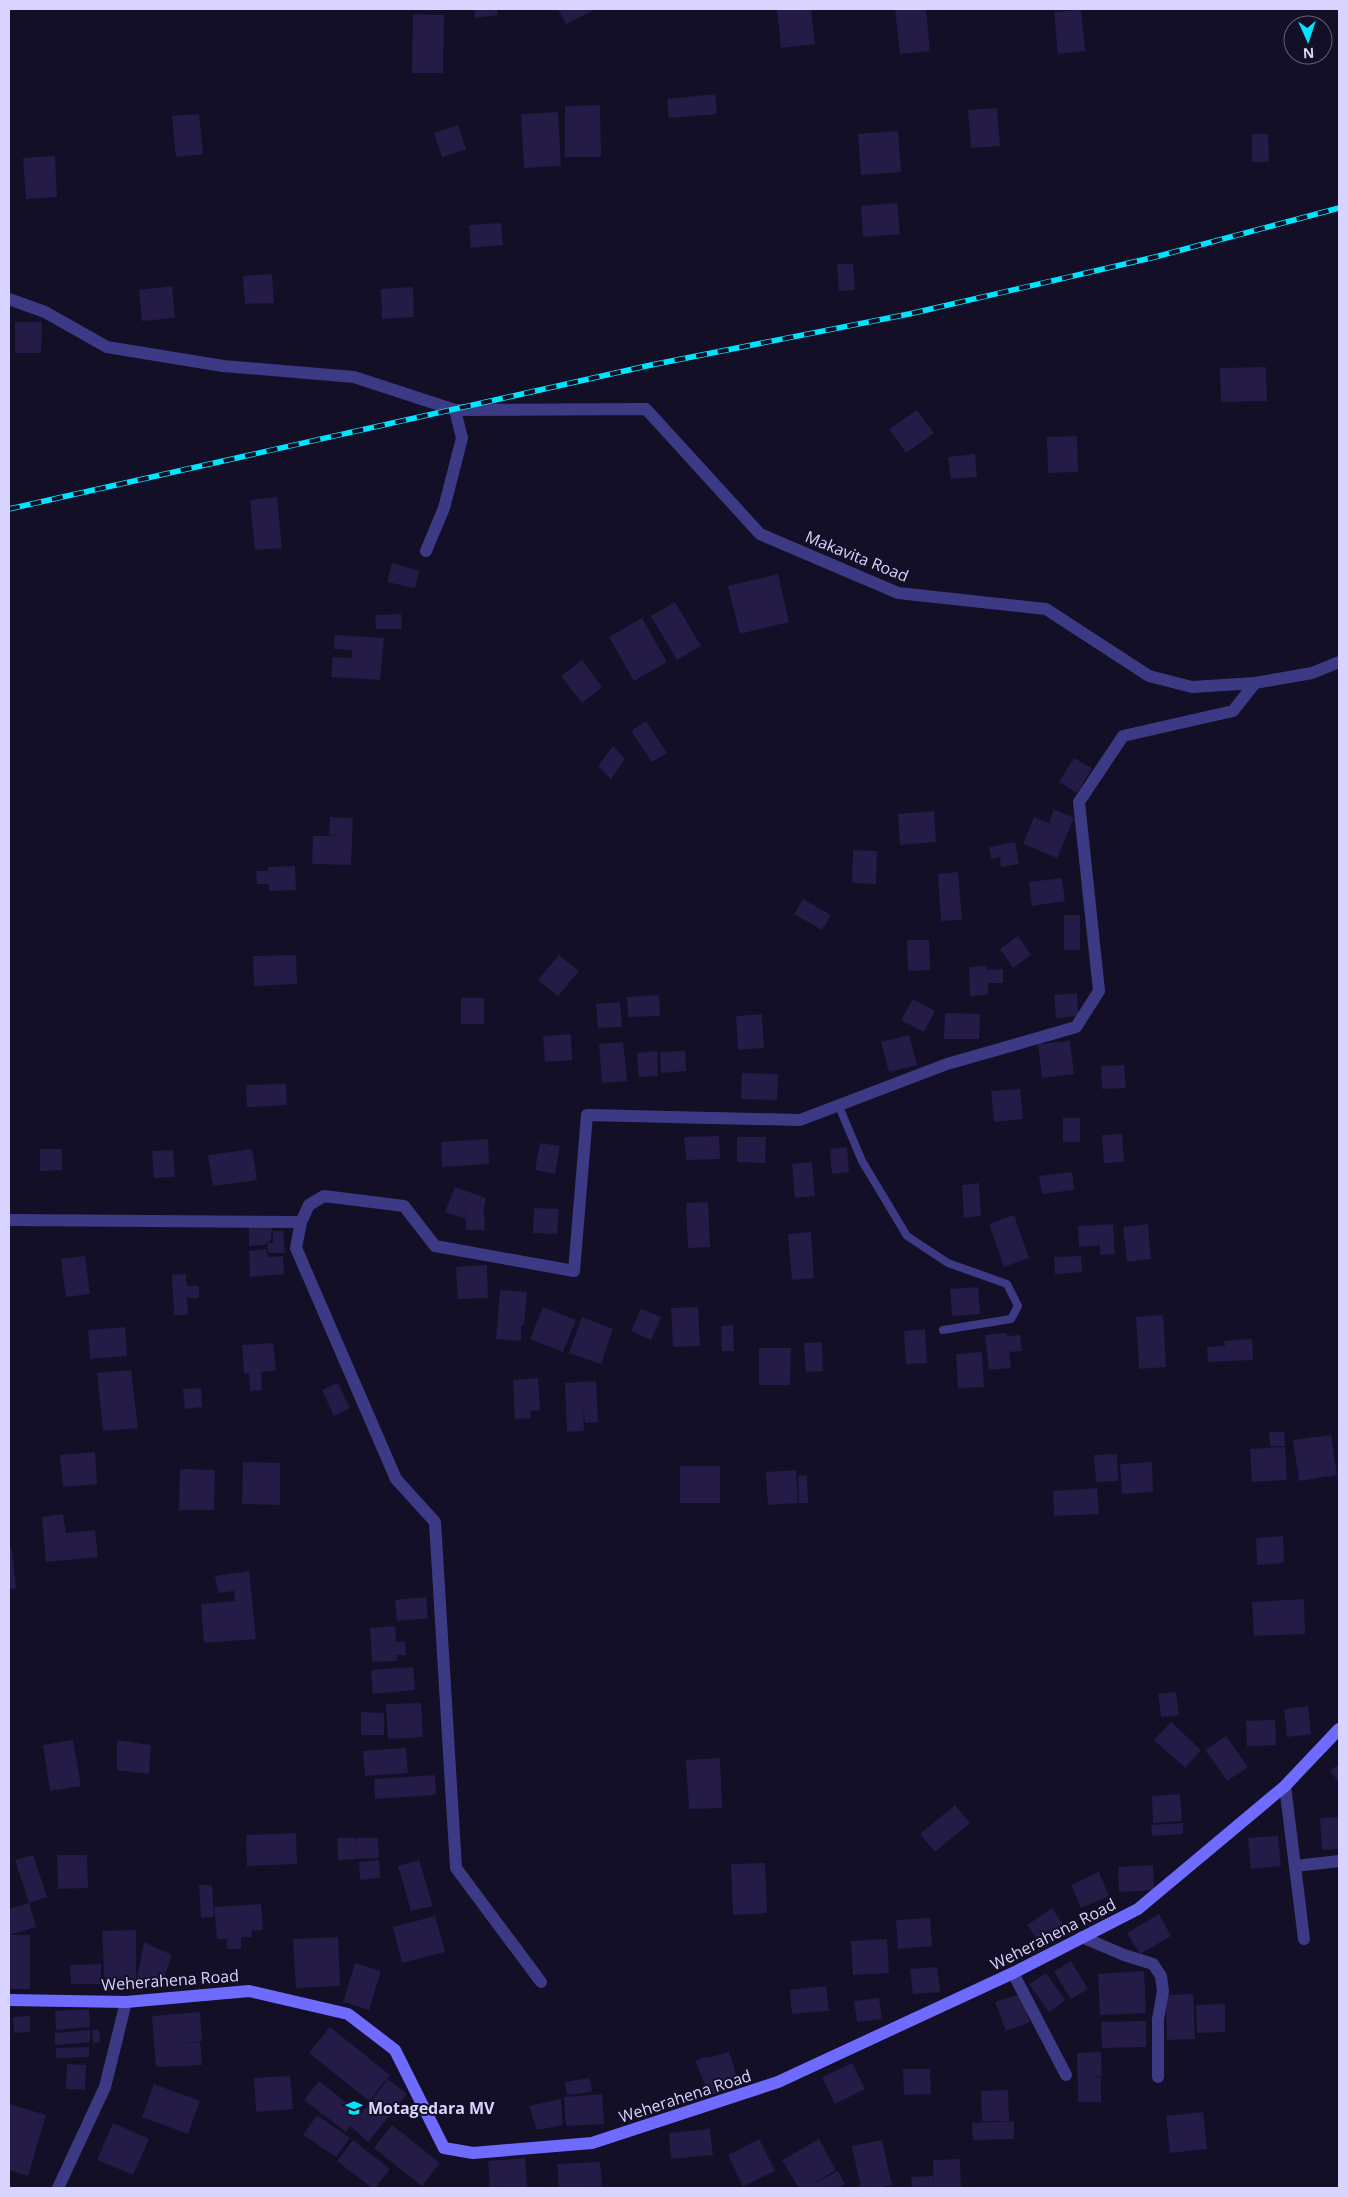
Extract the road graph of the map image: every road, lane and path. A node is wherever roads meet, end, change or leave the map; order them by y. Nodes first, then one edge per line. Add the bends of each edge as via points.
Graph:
1 (9, 299) edge
2 (455, 410) junction
3 (426, 551) dead end
4 (1339, 662) edge
5 (1255, 683) junction
6 (838, 1104) junction
7 (9, 1220) edge
8 (301, 1222) junction
9 (943, 1330) dead end
10 (1339, 1729) edge
11 (1286, 1786) junction
12 (1339, 1861) edge
13 (1295, 1866) junction
14 (1082, 1937) junction
15 (1304, 1939) dead end
16 (1013, 1973) junction
17 (541, 1982) dead end
18 (9, 2000) edge
19 (126, 2002) junction
20 (1066, 2075) dead end
21 (1158, 2077) dead end
22 (58, 2188) edge

1 - 2 street, Makavita Road via 45,312 107,347 224,366 354,377
2 - 3 street via 462,438 444,508
2 - 5 street, Makavita Road via 646,409 760,534 898,593 1046,609 1149,676 1192,687
4 - 5 street, Makavita Road via 1312,673
5 - 6 street via 1233,712 1123,736 1079,802 1098,992 1076,1027 947,1064
6 - 8 street via 800,1120 587,1115 574,1271 434,1246 404,1206 324,1196 308,1205
6 - 9 lane via 862,1161 907,1236 948,1262 1007,1284 1018,1306 1011,1319
7 - 8 street
8 - 17 street via 296,1248 396,1479 435,1522 456,1868
10 - 11 main road, Weherahena Road
11 - 13 street
11 - 14 main road, Weherahena Road via 1138,1910
12 - 13 street
13 - 15 street
14 - 16 main road, Weherahena Road
14 - 21 street via 1153,1964 1160,1976
16 - 19 main road, Weherahena Road via 769,2085 592,2143 474,2153 444,2148 394,2050 348,2014 248,1991
16 - 20 street
18 - 19 main road, Weherahena Road
19 - 22 street via 105,2087

